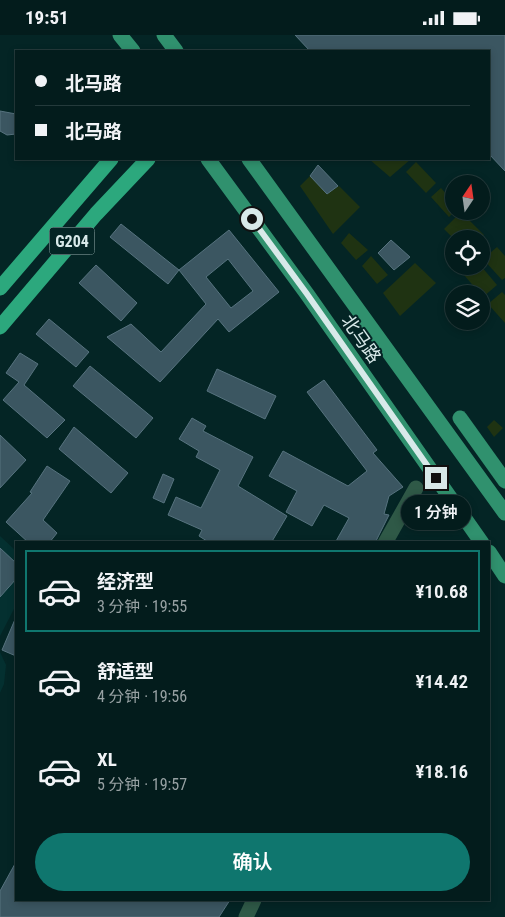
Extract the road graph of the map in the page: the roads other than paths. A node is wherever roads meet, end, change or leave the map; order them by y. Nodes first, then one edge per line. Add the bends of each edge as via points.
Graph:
1 (120, 35) edge
2 (164, 35) edge
3 (132, 50) edge
4 (175, 50) edge
5 (110, 160) edge
6 (147, 160) edge
7 (209, 160) edge
8 (250, 160) edge
9 (0, 289) edge
10 (0, 327) edge
11 (460, 418) dead end
12 (505, 481) edge
13 (416, 488) dead end
14 (505, 513) edge
15 (386, 541) edge
16 (481, 541) edge
17 (490, 554) edge
18 (505, 576) edge
19 (254, 901) edge
20 (246, 917) edge

1 - 3 main road
2 - 4 main road
5 - 9 highway, G204
6 - 10 highway, G204 via 96,214
7 - 16 main road, 北马路
8 - 14 main road, 北马路
11 - 12 main road
13 - 15 street
17 - 18 main road
19 - 20 street

